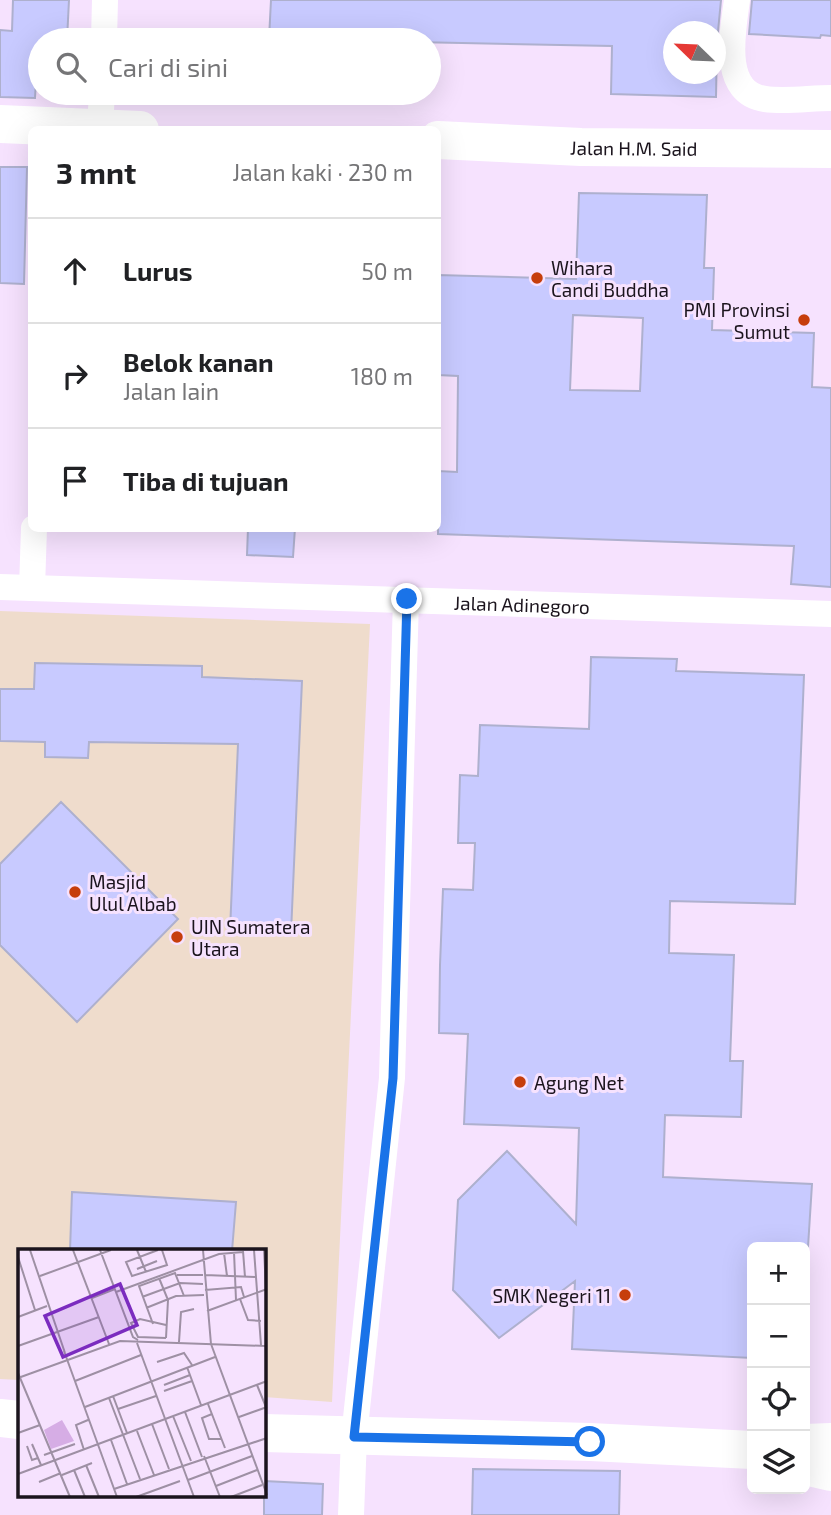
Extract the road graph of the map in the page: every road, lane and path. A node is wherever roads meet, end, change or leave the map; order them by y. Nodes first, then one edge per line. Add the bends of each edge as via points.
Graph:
1 (105, 0) edge
2 (737, 0) edge
3 (104, 28) edge
4 (831, 98) edge
5 (101, 110) edge
6 (0, 124) edge
7 (31, 126) edge
8 (49, 126) edge
9 (132, 126) edge
10 (441, 140) edge
11 (831, 149) edge
12 (34, 532) edge
13 (0, 587) edge
14 (32, 588) junction
15 (407, 599) junction
16 (831, 614) edge
17 (0, 1418) edge
18 (18, 1420) edge
19 (266, 1433) edge
20 (354, 1437) junction
21 (831, 1442) edge
22 (810, 1443) edge
23 (747, 1451) edge
24 (810, 1467) edge
25 (831, 1472) edge
26 (351, 1515) edge

1 - 3 street
2 - 4 street via 732,56 738,78 751,94 765,99
5 - 8 main road
5 - 9 main road
6 - 7 main road
10 - 11 main road, Jalan H.M. Said via 581,147
12 - 14 street
13 - 14 street, Jalan Adinegoro
14 - 15 street, Jalan Adinegoro
15 - 16 street, Jalan Adinegoro
15 - 20 street via 393,1078
17 - 18 main road
19 - 20 main road
20 - 23 main road
20 - 26 street
21 - 22 main road
24 - 25 main road

